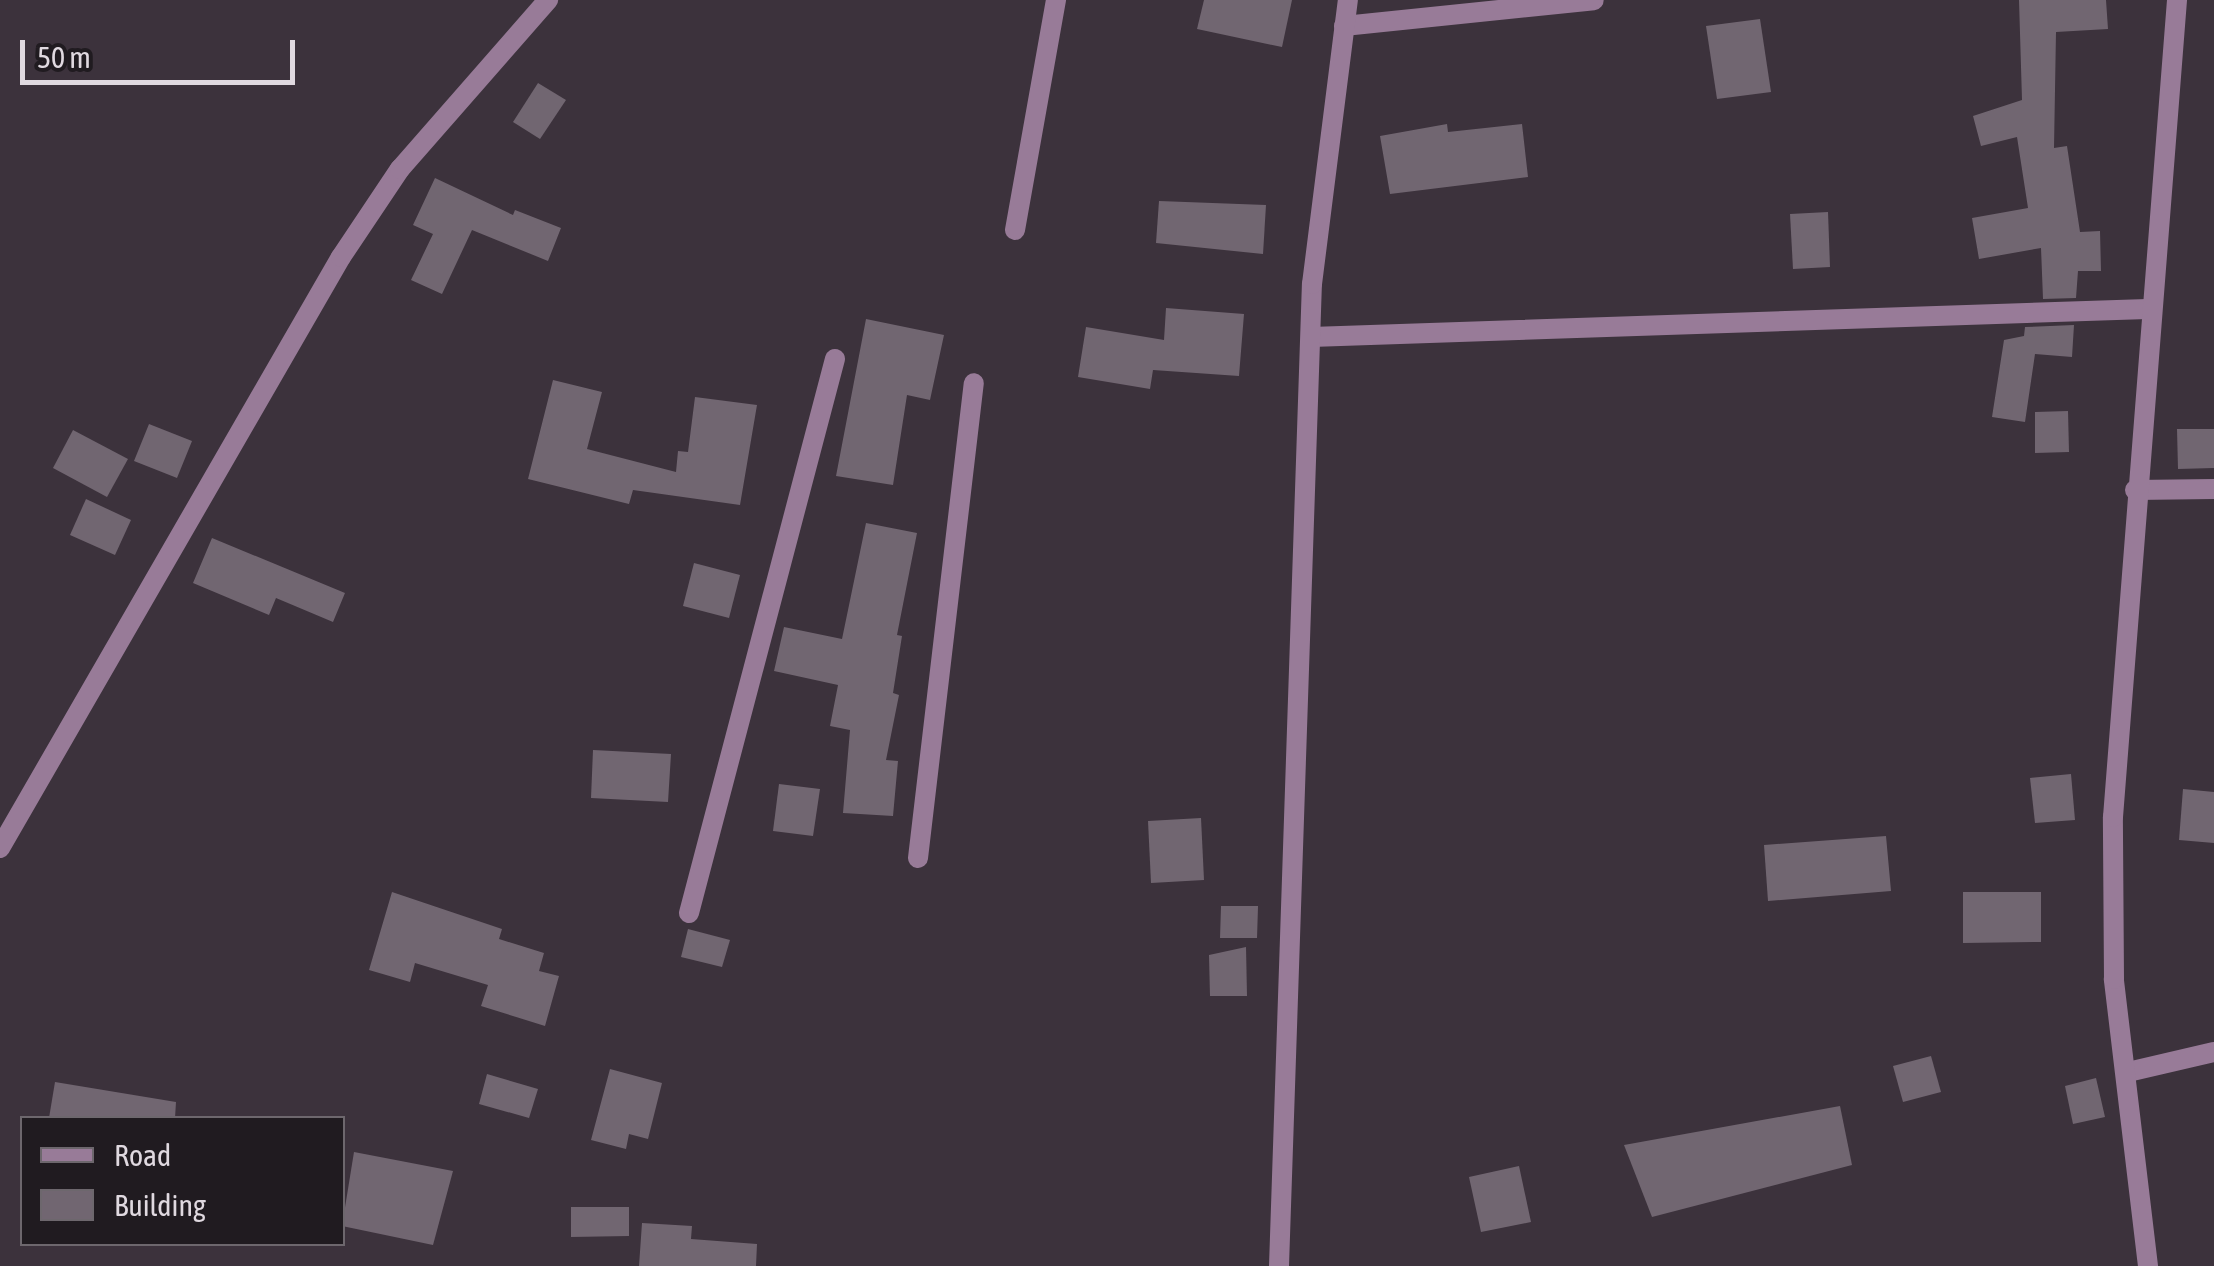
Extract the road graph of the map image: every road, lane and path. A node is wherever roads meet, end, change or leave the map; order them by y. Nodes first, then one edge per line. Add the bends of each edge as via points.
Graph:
1 (548, 0) edge
2 (1056, 0) edge
3 (1348, 0) edge
4 (1594, 0) edge
5 (2177, 0) edge
6 (1344, 26) junction
7 (1015, 230) dead end
8 (2148, 309) junction
9 (1312, 337) junction
10 (835, 359) dead end
11 (974, 382) dead end
12 (2214, 488) edge
13 (2135, 490) junction
14 (0, 848) edge
15 (918, 858) dead end
16 (688, 913) dead end
17 (2214, 1052) edge
18 (2128, 1072) junction
19 (1280, 1266) edge
20 (2148, 1266) edge

1 - 14 street via 400,169 342,256
2 - 7 street
3 - 6 street
4 - 6 street
5 - 8 street
6 - 9 street via 1312,284
8 - 9 street
8 - 13 street
9 - 19 street
10 - 16 street
11 - 15 street
12 - 13 street
13 - 18 street via 2113,817 2114,979
17 - 18 street
18 - 20 street

